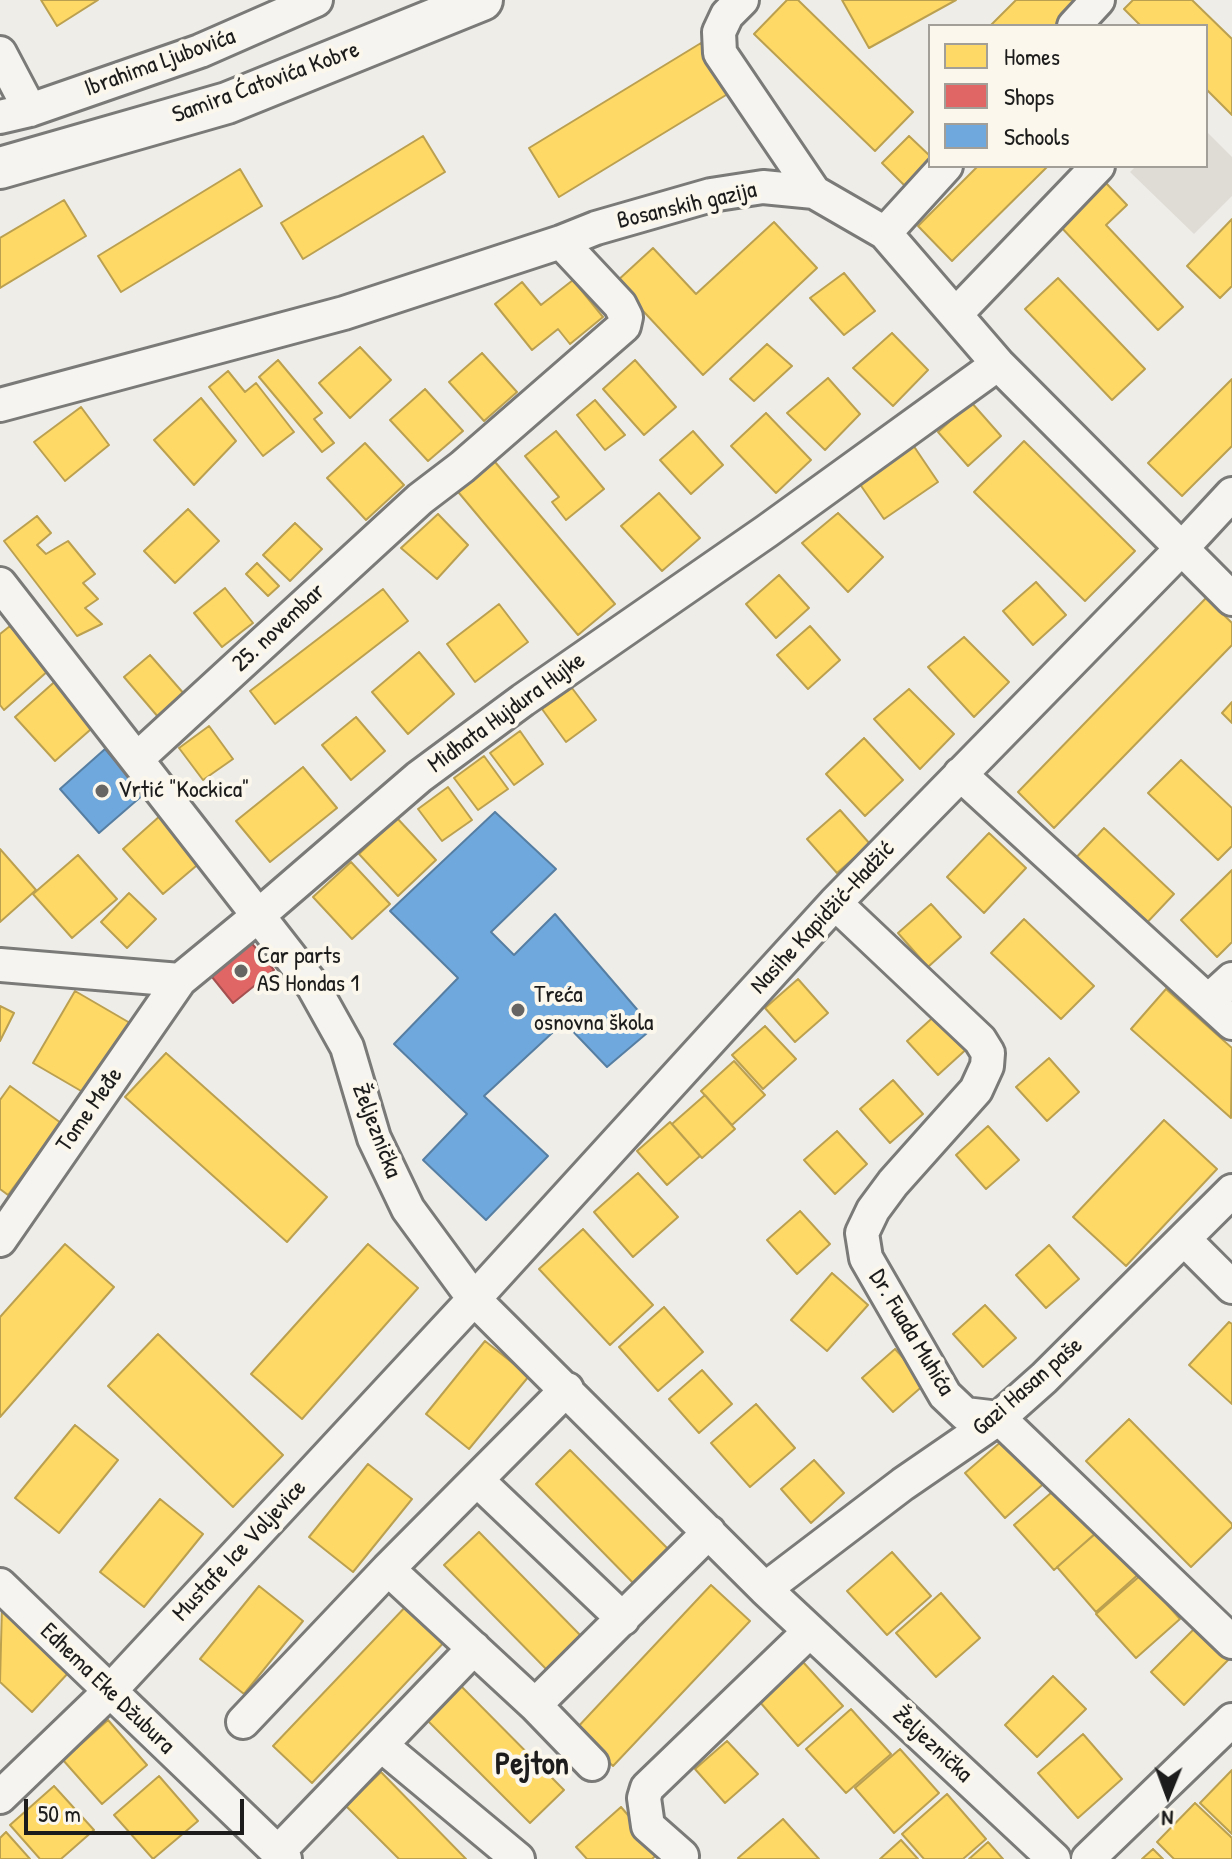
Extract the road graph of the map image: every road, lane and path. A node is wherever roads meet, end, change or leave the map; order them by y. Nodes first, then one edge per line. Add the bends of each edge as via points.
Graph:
1 (316, 0) edge
2 (482, 0) edge
3 (742, 0) edge
4 (279, 7) edge
5 (0, 53) edge
6 (15, 114) edge
7 (0, 168) edge
8 (944, 168) edge
9 (1096, 168) edge
10 (814, 192) junction
11 (885, 233) junction
12 (561, 242) junction
13 (956, 314) junction
14 (998, 364) junction
15 (0, 405) edge
16 (1232, 494) edge
17 (1182, 548) junction
18 (0, 584) edge
19 (1232, 599) edge
20 (138, 758) junction
21 (960, 774) junction
22 (835, 903) junction
23 (259, 915) junction
24 (0, 965) edge
25 (1232, 979) edge
26 (180, 980) junction
27 (1208, 1001) junction
28 (1232, 1023) edge
29 (1232, 1191) edge
30 (1184, 1239) junction
31 (0, 1240) edge
32 (1232, 1287) edge
33 (474, 1299) junction
34 (567, 1389) junction
35 (999, 1418) junction
36 (477, 1480) junction
37 (709, 1532) junction
38 (388, 1569) junction
39 (0, 1585) edge
40 (765, 1589) junction
41 (623, 1619) junction
42 (810, 1631) junction
43 (1232, 1642) edge
44 (474, 1648) junction
45 (109, 1692) junction
46 (535, 1705) junction
47 (1232, 1720) edge
48 (243, 1722) dead end
49 (381, 1745) junction
50 (592, 1764) dead end
51 (0, 1797) edge
52 (281, 1856) edge
53 (682, 1856) dead end
54 (518, 1859) edge
55 (1054, 1859) edge
56 (1088, 1859) edge

1 - 4 street, Ibrahima Ljubovića
2 - 7 main road, Samira Ćatovića Kobre via 227,103
3 - 10 street via 719,32 720,53
4 - 6 street, Ibrahima Ljubovića via 200,51
5 - 6 street
8 - 11 street
9 - 13 street
10 - 11 street, Bosanskih gazija
10 - 12 street, Bosanskih gazija via 763,187 711,195
11 - 13 street, Bosanskih gazija
12 - 15 street, Bosanskih gazija via 344,313
12 - 20 street, 25. novembar via 620,305 624,326 420,499
13 - 14 street, Bosanskih gazija
14 - 17 street, Bosanskih gazija
14 - 23 street, Midhata Hujdura Hujke via 419,777
16 - 17 street, Nasihe Kapidžić-Hadžić
17 - 19 street, Bosanskih gazija
17 - 21 street, Nasihe Kapidžić-Hadžić
18 - 20 street, Željeznička
20 - 23 street, Željeznička
21 - 22 street, Nasihe Kapidžić-Hadžić
21 - 27 street
22 - 33 street, Nasihe Kapidžić-Hadžić
22 - 35 street, Dr. Fuada Muhića via 988,1053 976,1090 893,1183 862,1233 866,1258 945,1395 965,1414
23 - 26 street, Midhata Hujdura Hujke
23 - 33 street, Željeznička via 313,986 347,1047 374,1138 408,1209
24 - 26 street
25 - 27 street
26 - 31 street, Tome Međe
27 - 28 street
29 - 30 street, Gazi Hasan paše
30 - 32 street
30 - 35 street, Gazi Hasan paše
33 - 34 street, Željeznička
33 - 45 street, Mustafe Ice Voljevice
34 - 36 street
34 - 37 street, Željeznička
35 - 40 street, Gazi Hasan paše
35 - 43 street
36 - 38 street
36 - 41 street
37 - 40 street, Željeznička
37 - 41 street
38 - 44 street
38 - 48 street
39 - 45 street, Edhema Eke Džubura
40 - 42 street, Željeznička
41 - 46 street
42 - 53 street via 647,1788 648,1826
42 - 55 street, Željeznička
44 - 46 street
44 - 49 street
45 - 51 street, Mustafe Ice Voljevice
45 - 52 street, Edhema Eke Džubura
46 - 50 street
47 - 56 street
49 - 52 street
49 - 54 street

